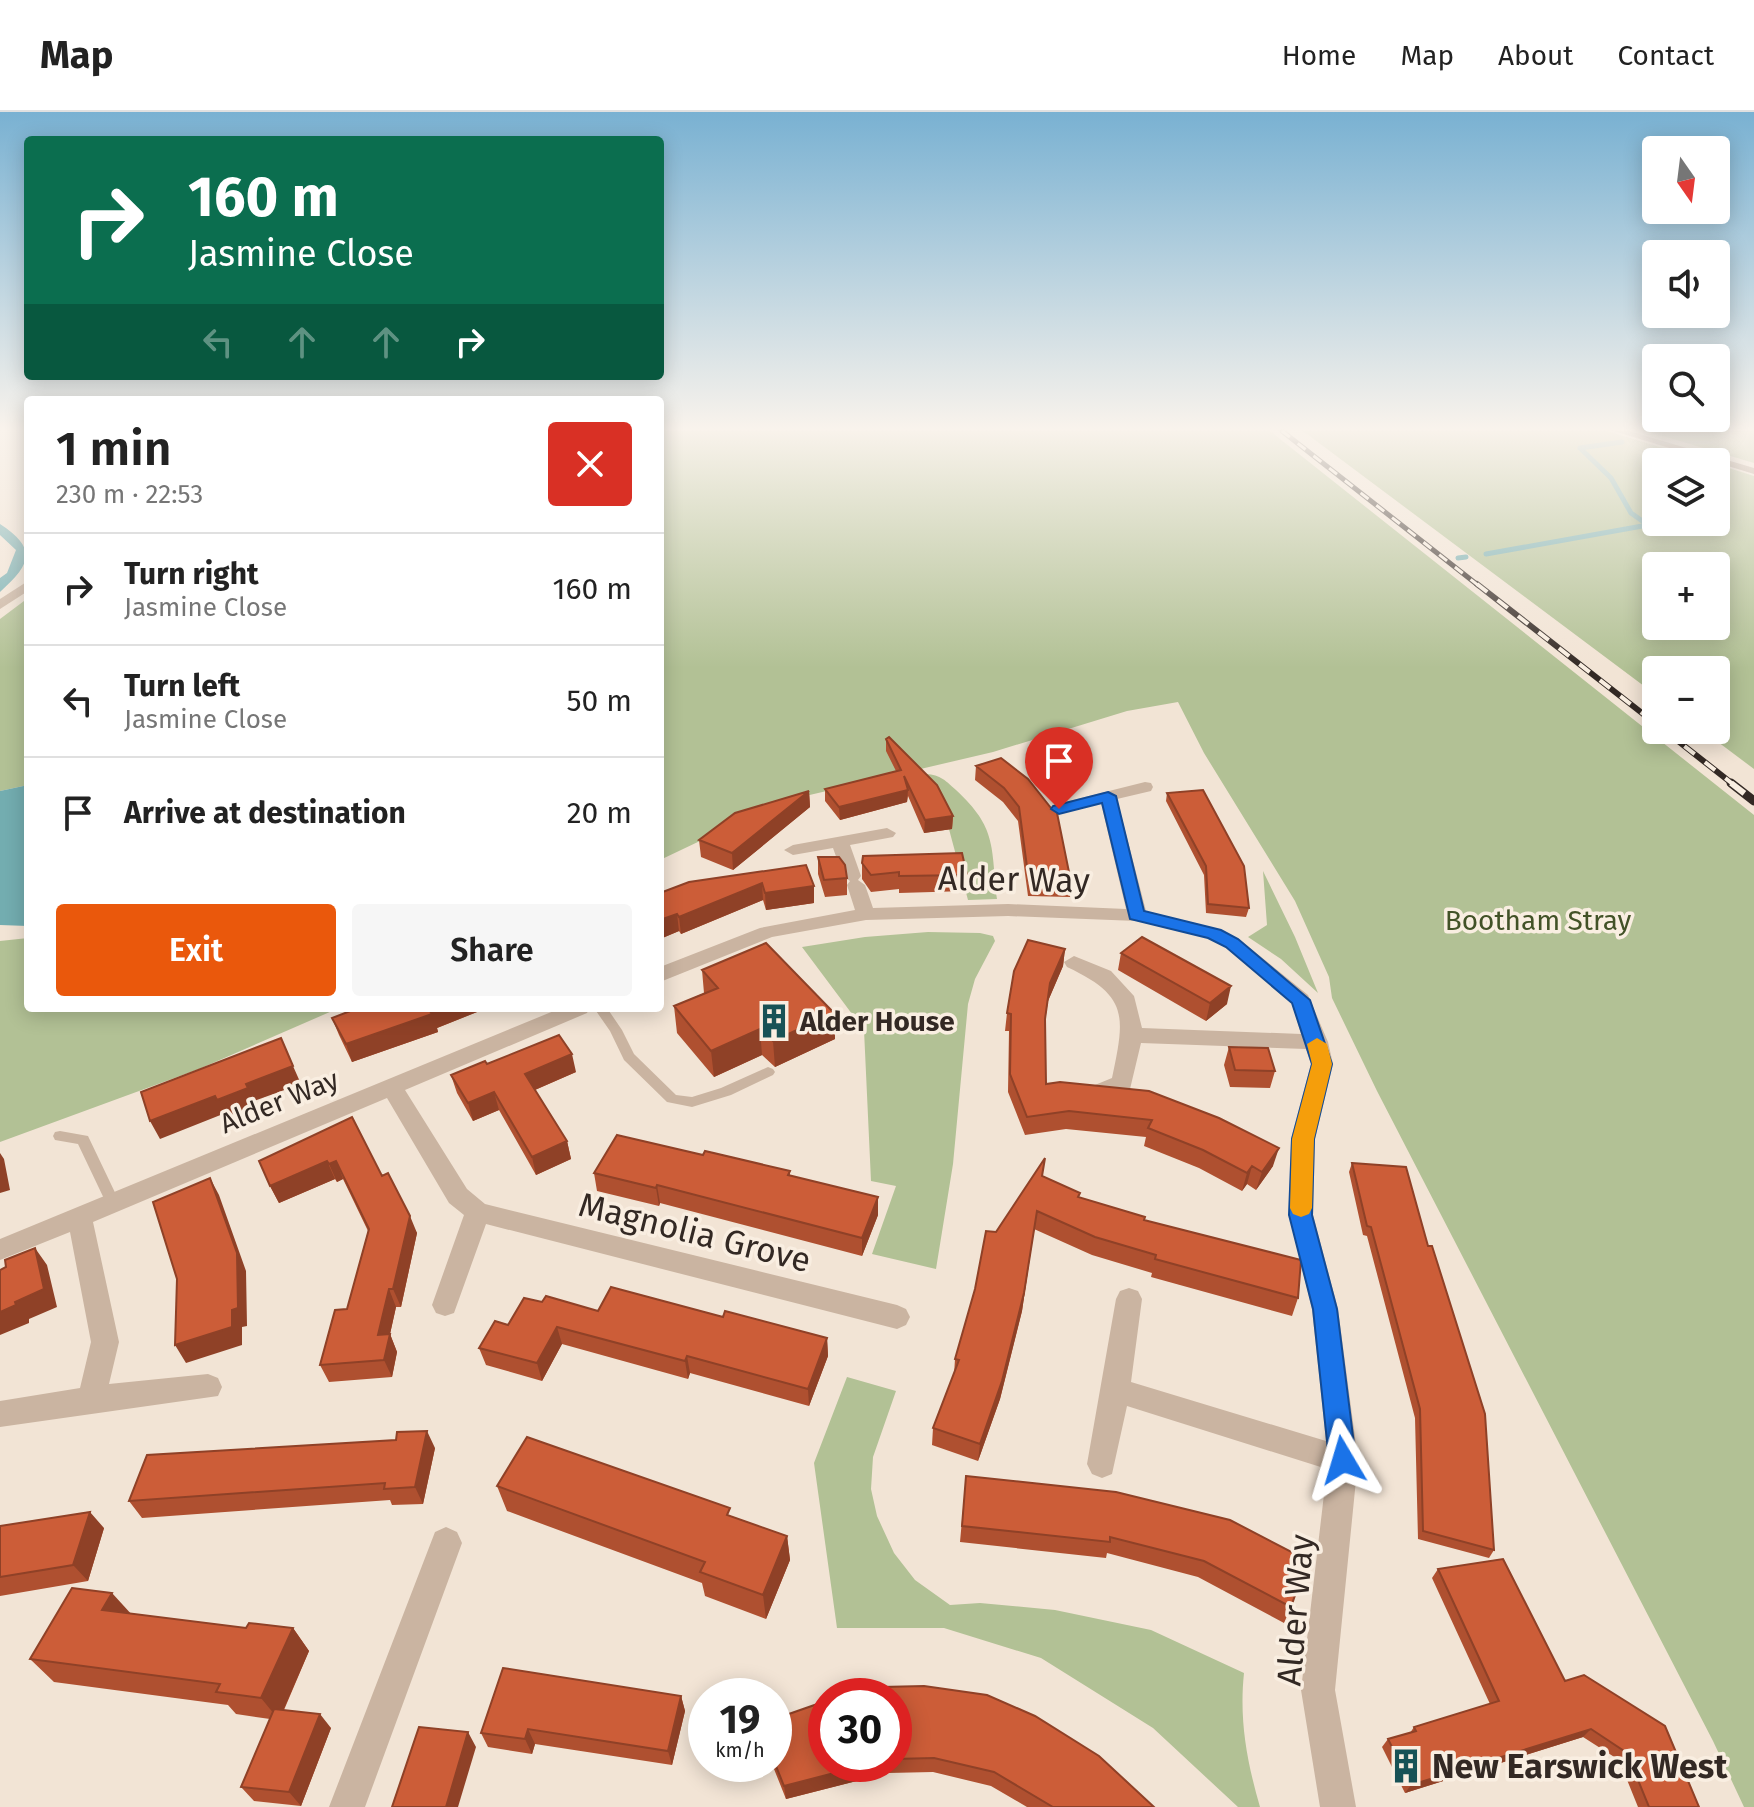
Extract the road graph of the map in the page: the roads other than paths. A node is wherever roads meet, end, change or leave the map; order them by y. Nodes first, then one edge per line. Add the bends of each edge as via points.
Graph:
1 (24, 588) edge
2 (0, 605) edge
3 (1145, 787) dead end
4 (1108, 796) junction
5 (1059, 809) edge
6 (887, 833) dead end
7 (840, 841) junction
8 (793, 850) dead end
9 (866, 914) junction
10 (1137, 915) junction
11 (1074, 962) dead end
12 (664, 973) edge
13 (570, 1012) edge
14 (603, 1012) edge
15 (1132, 1035) junction
16 (1317, 1042) junction
17 (768, 1072) dead end
18 (392, 1087) junction
19 (1098, 1093) edge
20 (60, 1136) dead end
21 (113, 1203) junction
22 (478, 1212) junction
23 (80, 1218) junction
24 (0, 1250) edge
25 (1129, 1299) dead end
26 (445, 1305) dead end
27 (897, 1317) dead end
28 (208, 1387) dead end
29 (1116, 1390) junction
30 (92, 1399) junction
31 (0, 1414) edge
32 (1343, 1460) junction
33 (1102, 1464) dead end
34 (446, 1543) dead end
35 (347, 1807) edge
36 (1338, 1807) edge

1 - 2 street
3 - 4 street
4 - 5 street
4 - 10 street
6 - 7 street
7 - 8 street
7 - 9 street
9 - 10 street, Alder Way via 1008,910
9 - 12 street, Alder Way via 767,932
10 - 16 street, Alder Way via 1232,943 1301,1000
11 - 15 street via 1104,976 1127,1001
13 - 18 street, Alder Way
14 - 17 lane via 629,1057 672,1099 692,1102
15 - 16 street
15 - 19 street via 1122,1083
16 - 32 street, Alder Way via 1322,1064 1303,1139 1301,1215 1325,1309
18 - 21 street, Alder Way
18 - 22 street via 458,1196
20 - 21 lane via 83,1140
21 - 23 street, Alder Way
22 - 26 street
22 - 27 street, Magnolia Grove
23 - 24 street, Alder Way
23 - 30 street via 105,1342
25 - 29 street
28 - 30 street
29 - 32 street
29 - 33 street
30 - 31 street
32 - 36 street, Alder Way via 1318,1690
34 - 35 street

